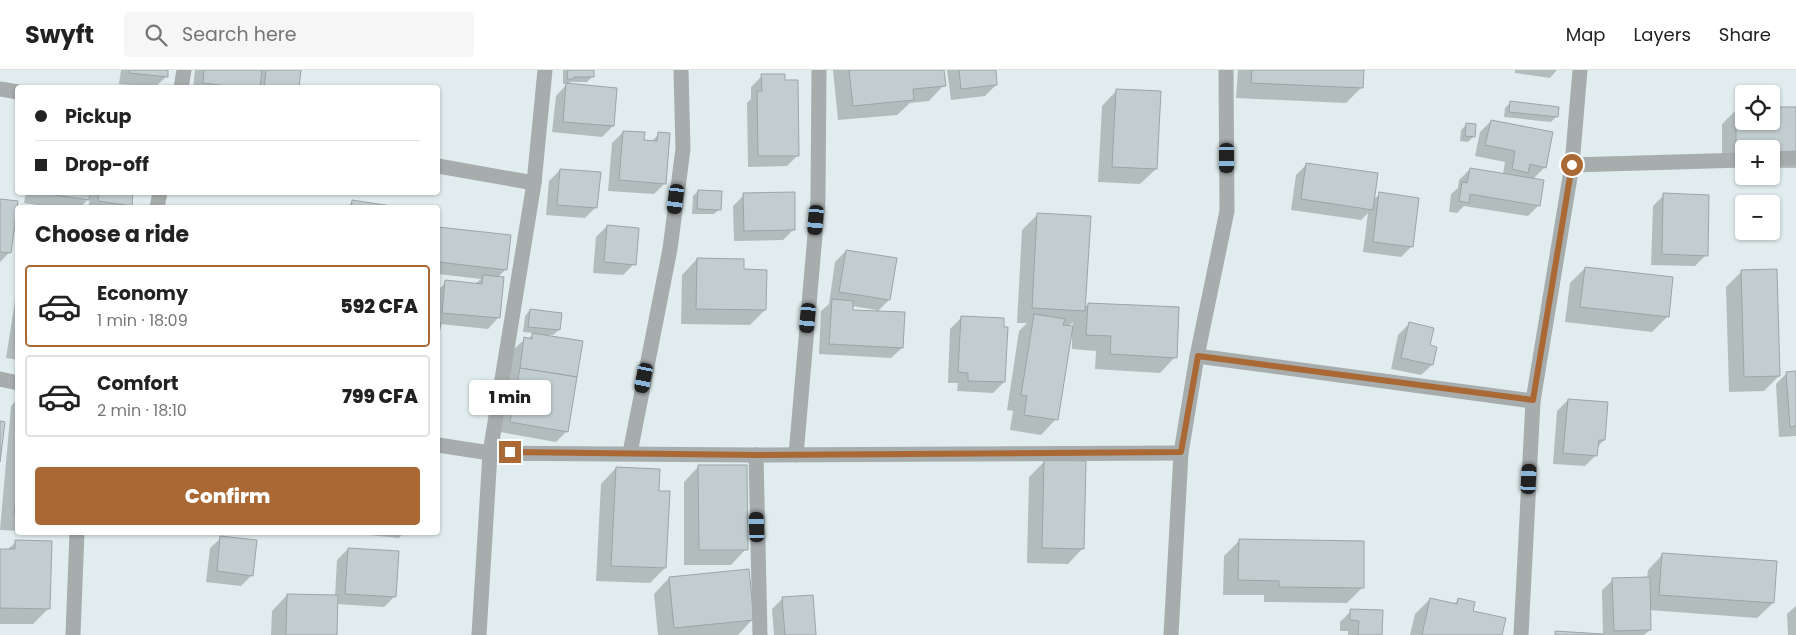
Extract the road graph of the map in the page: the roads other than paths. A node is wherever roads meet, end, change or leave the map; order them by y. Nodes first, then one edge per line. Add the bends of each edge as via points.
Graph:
1 (184, 70) edge
2 (545, 70) edge
3 (681, 70) edge
4 (819, 70) edge
5 (1226, 70) edge
6 (1580, 70) edge
7 (182, 85) edge
8 (0, 89) edge
9 (15, 92) edge
10 (1796, 158) edge
11 (1780, 159) edge
12 (1735, 160) edge
13 (1572, 165) junction
14 (440, 166) edge
15 (534, 184) junction
16 (1198, 356) junction
17 (0, 379) edge
18 (15, 382) edge
19 (1533, 400) junction
20 (440, 445) edge
21 (490, 452) junction
22 (630, 452) junction
23 (1181, 452) junction
24 (756, 455) junction
25 (796, 455) junction
26 (76, 535) edge
27 (73, 635) edge
28 (479, 635) edge
29 (760, 635) edge
30 (1171, 635) edge
31 (1521, 635) edge

1 - 7 street
2 - 15 street
3 - 22 street via 683,149 670,249
4 - 25 street via 818,200
5 - 16 street via 1227,211
6 - 13 street
8 - 9 street
10 - 11 street
12 - 13 street
13 - 19 street
14 - 15 street
15 - 21 street
16 - 19 street
16 - 23 street
17 - 18 street
19 - 31 street
20 - 21 street
21 - 22 street
21 - 28 street
22 - 24 street
23 - 25 street
23 - 30 street
24 - 25 street
24 - 29 street
26 - 27 street

